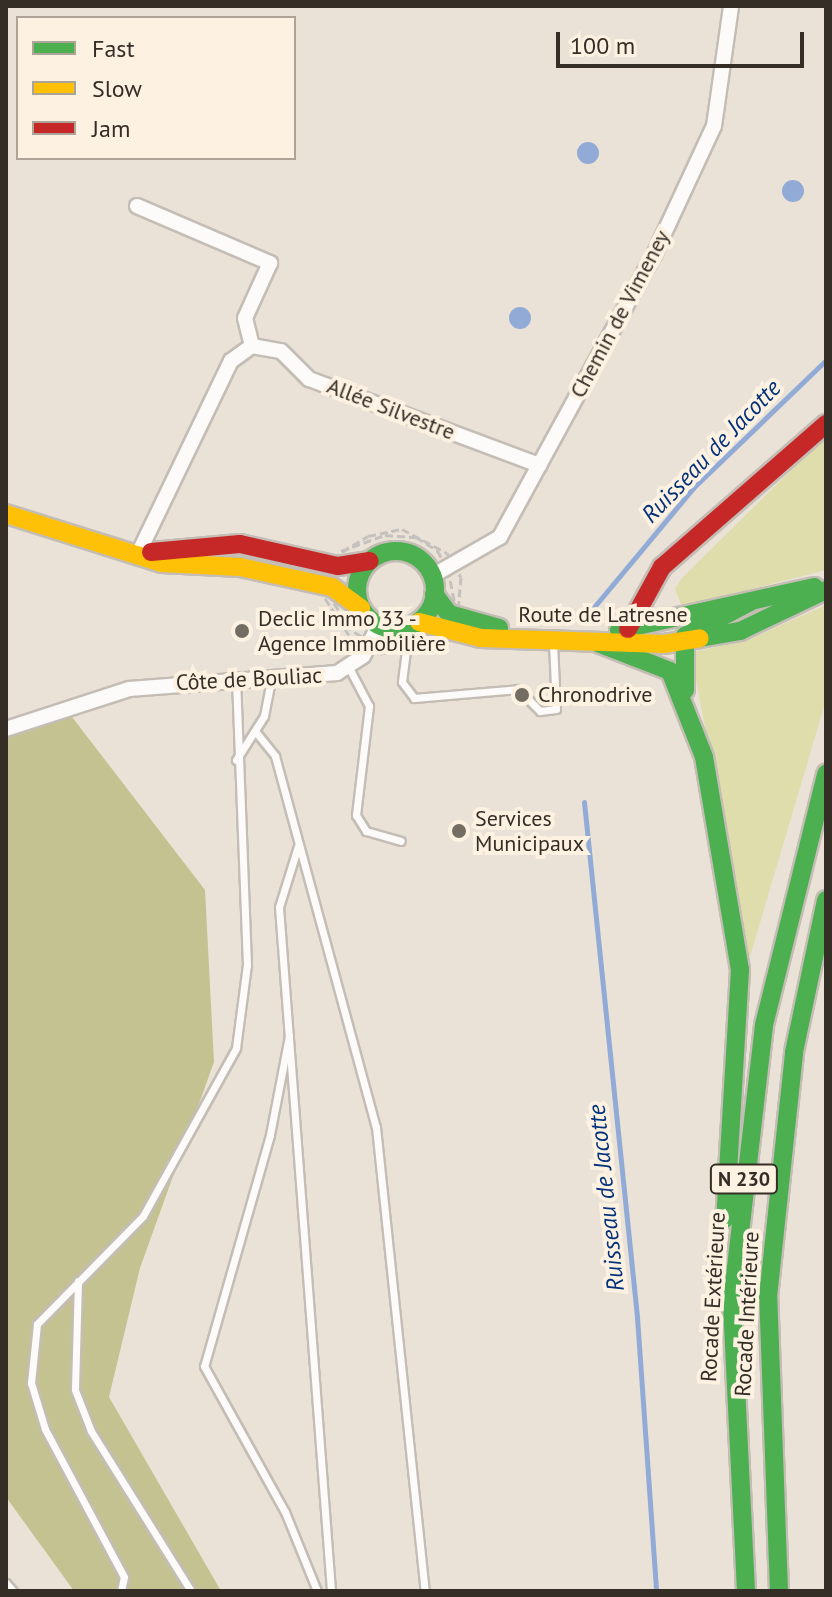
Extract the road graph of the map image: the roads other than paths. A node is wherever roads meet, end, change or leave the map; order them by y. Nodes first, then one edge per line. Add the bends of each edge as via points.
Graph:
1 (731, 6) edge
2 (137, 206) dead end
3 (252, 346) junction
4 (826, 424) edge
5 (539, 465) junction
6 (6, 514) edge
7 (206, 546) junction
8 (139, 552) junction
9 (370, 561) junction
10 (207, 565) junction
11 (433, 585) junction
12 (826, 587) edge
13 (750, 602) junction
14 (361, 608) junction
15 (453, 624) junction
16 (414, 625) junction
17 (378, 626) junction
18 (628, 629) junction
19 (553, 641) junction
20 (683, 642) junction
21 (598, 643) junction
22 (349, 668) junction
23 (236, 679) junction
24 (271, 680) junction
25 (685, 694) junction
26 (6, 729) edge
27 (255, 731) junction
28 (235, 762) junction
29 (826, 774) edge
30 (401, 841) dead end
31 (299, 844) junction
32 (826, 900) edge
33 (291, 1026) junction
34 (78, 1281) junction
35 (732, 1302) junction
36 (6, 1583) edge
37 (13, 1591) edge
38 (121, 1591) edge
39 (191, 1591) edge
40 (317, 1591) edge
41 (331, 1591) edge
42 (425, 1591) edge
43 (746, 1591) edge
44 (779, 1591) edge

1 - 5 street, Chemin de Vimeney via 719,101 701,159
2 - 3 street via 270,263 245,318
3 - 5 street, Allée Silvestre via 281,351 309,379
3 - 8 street via 231,361
4 - 18 main road via 662,567
5 - 11 street, Chemin de Vimeney via 500,537
6 - 8 main road
7 - 8 main road
7 - 9 main road via 240,544 330,564
7 - 10 street
8 - 10 main road via 162,563
9 - 11 main road via 405,552
9 - 14 main road via 357,583
10 - 14 main road via 324,585
11 - 15 main road
11 - 16 main road
12 - 13 main road, Route de Latresne
12 - 20 main road, Route de Latresne via 740,631
13 - 18 main road, Route de Latresne
13 - 20 main road via 695,626
14 - 17 main road
15 - 16 main road, Route de Latresne
15 - 18 main road, Route de Latresne
15 - 19 main road, Route de Latresne
16 - 17 main road
16 - 19 lane via 402,682 408,696 518,689 544,712 560,703
17 - 22 street, Côte de Bouliac via 369,648
19 - 21 main road, Route de Latresne
20 - 21 main road, Route de Latresne
20 - 25 main road
21 - 25 main road via 663,664
22 - 24 street, Côte de Bouliac
22 - 30 lane via 369,706 356,815 366,831
23 - 24 street, Côte de Bouliac
23 - 26 street, Côte de Bouliac via 129,689
23 - 28 lane
24 - 27 lane
25 - 35 main road via 716,813 740,970 722,1266
27 - 28 lane
27 - 31 lane via 275,756
28 - 34 lane via 247,965 236,1048 143,1216
29 - 35 main road, Rocade Extérieure / N 230 via 764,1025
31 - 33 lane via 279,907
31 - 42 lane via 376,1127
32 - 44 main road, Rocade Intérieure / N 230 via 794,1052 768,1297
33 - 40 lane via 270,1135 204,1366 285,1512
33 - 41 lane
34 - 38 lane via 37,1324 31,1383 45,1429 124,1577
34 - 39 lane via 75,1390 91,1431
35 - 43 main road, Rocade Extérieure / N 230
36 - 37 lane

